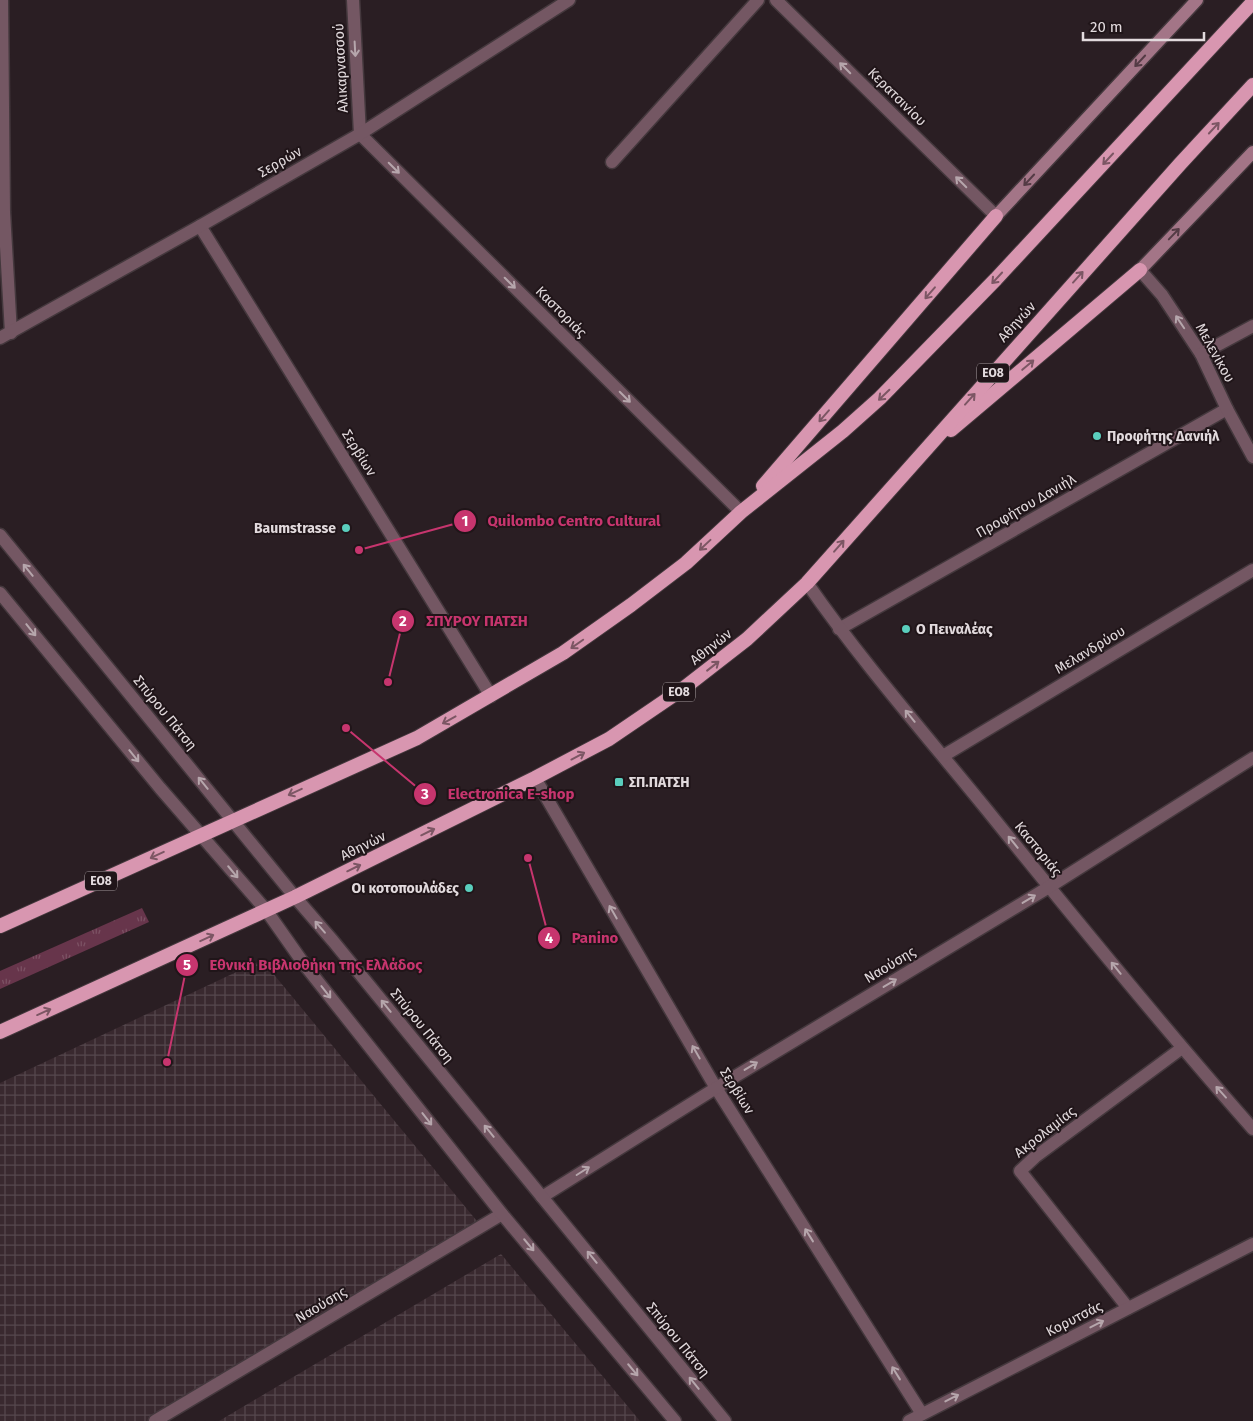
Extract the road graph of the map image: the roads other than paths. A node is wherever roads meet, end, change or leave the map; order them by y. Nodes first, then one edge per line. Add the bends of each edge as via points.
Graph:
1 (2, 0) edge
2 (353, 0) edge
3 (569, 0) edge
4 (758, 0) edge
5 (776, 0) edge
6 (1197, 0) edge
7 (1253, 2) edge
8 (1253, 85) edge
9 (360, 134) junction
10 (1253, 152) edge
11 (612, 162) dead end
12 (996, 216) junction
13 (200, 226) junction
14 (1140, 270) junction
15 (1253, 326) edge
16 (6, 336) edge
17 (1201, 354) junction
18 (1227, 409) junction
19 (1253, 457) edge
20 (911, 465) junction
21 (741, 512) junction
22 (0, 535) edge
23 (1253, 570) edge
24 (807, 583) junction
25 (0, 593) edge
26 (839, 629) junction
27 (491, 696) junction
28 (943, 756) junction
29 (1253, 758) edge
30 (535, 778) junction
31 (234, 820) junction
32 (202, 835) junction
33 (1049, 887) junction
34 (294, 897) junction
35 (266, 910) junction
36 (0, 926) edge
37 (0, 1032) edge
38 (1182, 1048) junction
39 (716, 1088) junction
40 (1253, 1129) edge
41 (542, 1197) junction
42 (502, 1214) junction
43 (1253, 1244) edge
44 (1128, 1308) junction
45 (922, 1414) junction
46 (155, 1421) edge
47 (675, 1421) edge
48 (725, 1421) edge
49 (909, 1421) edge

1 - 16 street
2 -> 9 street, Αλικαρνασσού
3 - 9 street, Σερρών
4 - 11 street
12 -> 5 street, Κερατσινίου
6 -> 12 main road
7 -> 21 highway, ΕΟ8 via 996,279 880,398
20 -> 8 highway, Αθηνών / ΕΟ8
9 - 13 street, Σερρών
9 -> 21 street, Καστοριάς
14 -> 10 main road
12 -> 21 highway
13 - 16 street, Σερρών
13 - 27 street, Σερβίων
17 -> 14 street, Μελενίκου via 1162,295
20 -> 14 highway
15 - 17 street
17 - 18 street, Μελενίκου
18 - 19 street, Μελενίκου
18 - 26 street, Προφήτου Δανιήλ
24 -> 20 highway, Αθηνών / ΕΟ8
21 -> 27 highway, ΕΟ8 via 686,563 631,605 563,653
31 -> 22 street, Σπύρου Πάτση
23 - 28 street, Μελανδρύου
24 - 26 street, Καστοριάς
30 -> 24 highway, Αθηνών / ΕΟ8 via 609,740 684,688 747,639
25 -> 32 street
28 -> 26 street, Καστοριάς
27 -> 31 highway, ΕΟ8 via 417,738
33 -> 28 street, Καστοριάς
29 - 33 street, Ναούσης
34 -> 30 highway, Αθηνών / ΕΟ8
39 -> 30 street, Σερβίων
31 - 32 highway, ΕΟ8
31 - 34 street, Σπύρου Πάτση
32 -> 35 street
32 -> 36 highway, ΕΟ8
38 -> 33 street, Καστοριάς
39 -> 33 street, Ναούσης
34 - 35 highway, Αθηνών / ΕΟ8
41 -> 34 street, Σπύρου Πάτση
37 -> 35 highway, Αθηνών / ΕΟ8
35 -> 42 street via 304,964
40 -> 38 street, Καστοριάς
38 - 44 street, Ακρολαμίας via 1020,1171
41 -> 39 street, Ναούσης
45 -> 39 street, Σερβίων
48 -> 41 street, Σπύρου Πάτση
42 - 46 street, Ναούσης
42 -> 47 street
43 - 44 street, Κορυτσάς
45 -> 44 street, Κορυτσάς
45 - 49 street, Κορυτσάς

